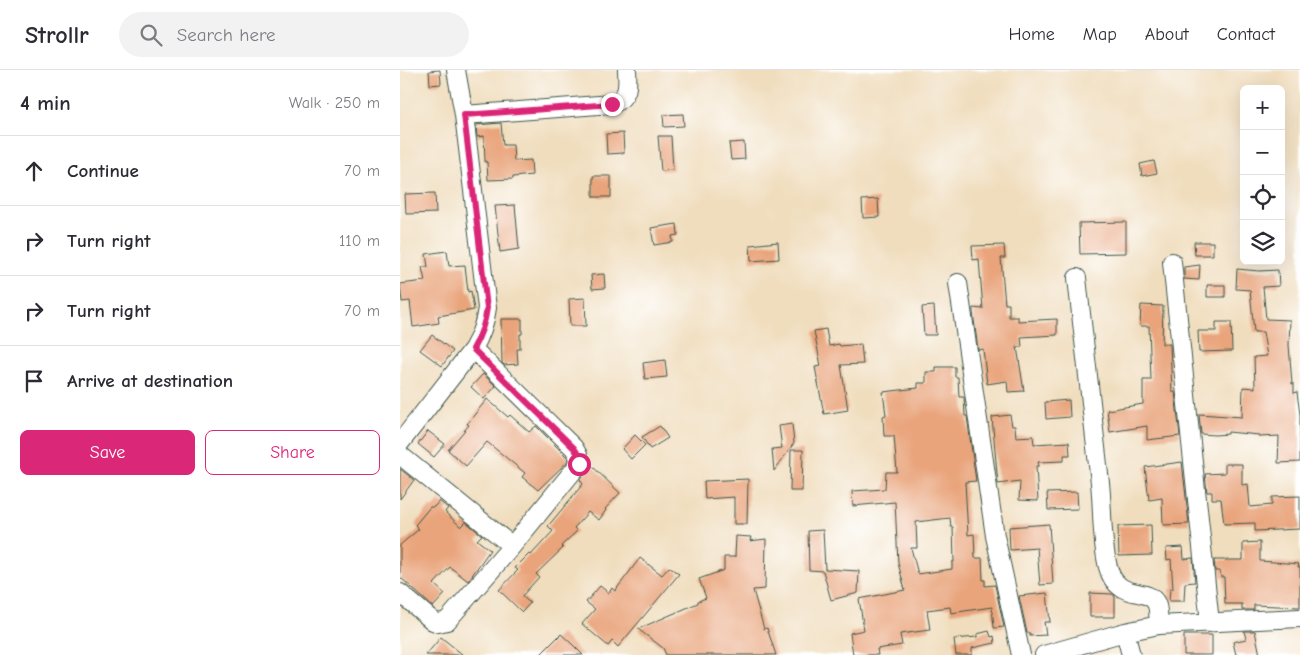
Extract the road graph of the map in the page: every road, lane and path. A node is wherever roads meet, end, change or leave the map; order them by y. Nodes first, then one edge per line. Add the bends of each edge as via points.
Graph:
1 (456, 70) edge
2 (627, 70) edge
3 (464, 115) junction
4 (1172, 262) dead end
5 (1077, 278) dead end
6 (958, 283) dead end
7 (473, 349) junction
8 (400, 443) edge
9 (400, 455) edge
10 (512, 546) junction
11 (400, 593) edge
12 (1300, 618) edge
13 (1210, 623) junction
14 (1159, 625) junction
15 (1125, 632) junction
16 (1022, 655) edge
17 (1044, 655) edge
18 (1131, 655) edge

1 - 3 street
2 - 3 street via 627,91 621,100 612,104
3 - 7 street via 487,308 482,334
4 - 13 street
5 - 14 street via 1107,564 1116,584 1134,593 1147,594 1156,602
6 - 16 street via 995,536
7 - 8 street
7 - 10 street via 574,448 579,460 574,471
9 - 10 street
10 - 11 street via 447,621 438,624
12 - 13 street
13 - 14 street
14 - 15 street
15 - 17 street
15 - 18 street

